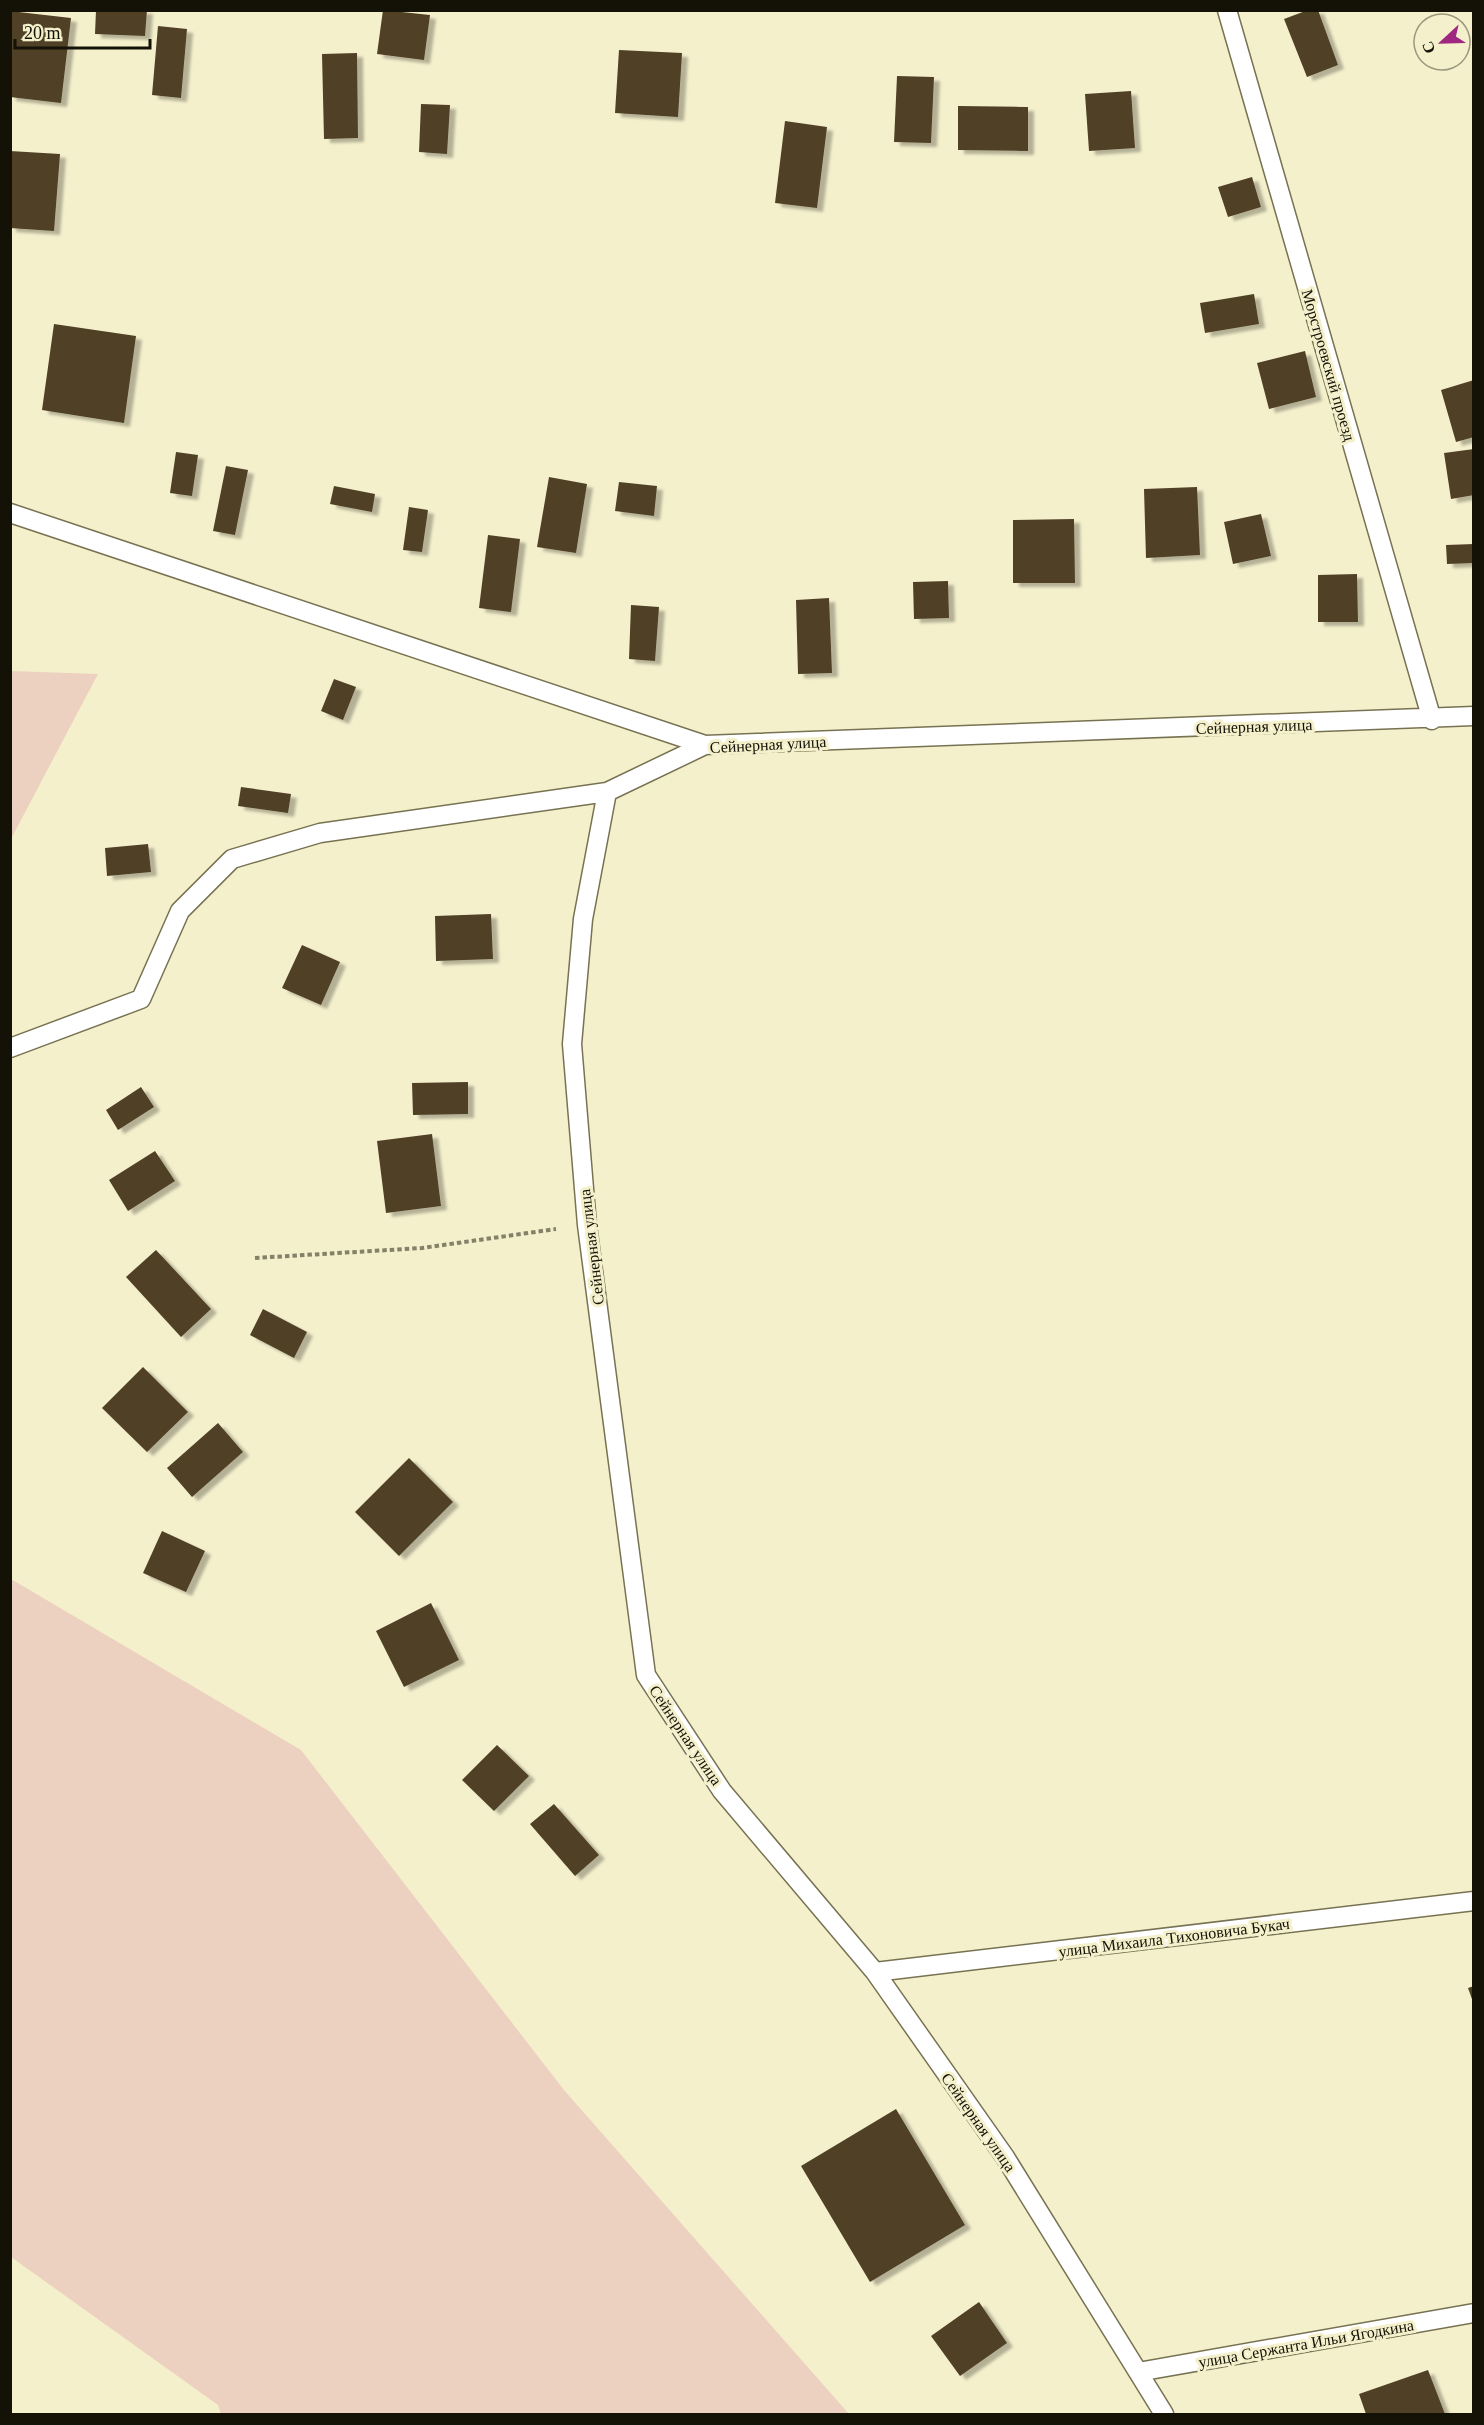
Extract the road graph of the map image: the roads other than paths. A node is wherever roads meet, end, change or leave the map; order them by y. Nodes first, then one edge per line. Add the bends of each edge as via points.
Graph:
1 (1227, 10) edge
2 (10, 513) edge
3 (1473, 716) edge
4 (1432, 720) junction
5 (705, 745) junction
6 (607, 792) junction
7 (10, 1048) edge
8 (1473, 1901) edge
9 (875, 1972) junction
10 (1473, 2313) edge
11 (1138, 2372) junction
12 (1164, 2415) edge

1 - 4 lane, Морстроевский проезд
2 - 5 lane
3 - 4 lane, Сейнерная улица
4 - 5 lane, Сейнерная улица
5 - 6 lane, Сейнерная улица
6 - 7 lane via 320,833 232,859 180,911 141,999
6 - 9 lane, Сейнерная улица via 583,919 572,1044 587,1224 646,1675 722,1791
8 - 9 lane, улица Михаила Тихоновича Букач
9 - 11 lane, Сейнерная улица via 1005,2157
10 - 11 lane, улица Сержанта Ильи Ягодкина
11 - 12 lane, Сейнерная улица

